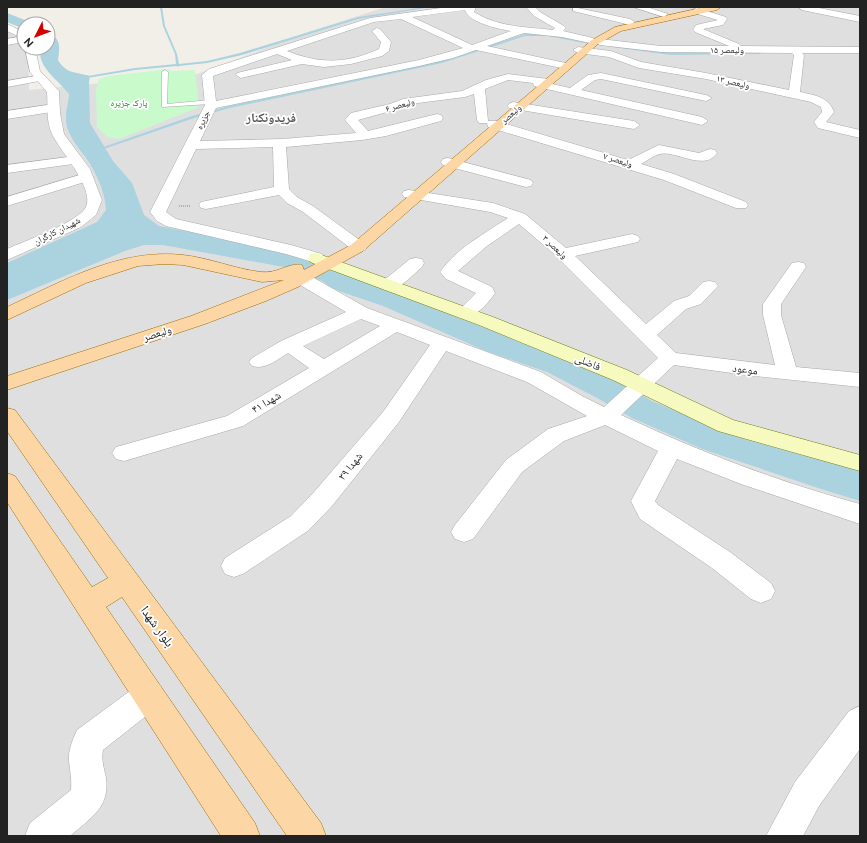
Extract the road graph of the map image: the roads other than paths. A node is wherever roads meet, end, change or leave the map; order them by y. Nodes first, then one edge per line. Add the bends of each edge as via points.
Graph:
1 (415, 7) edge
2 (466, 7) edge
3 (472, 7) edge
4 (530, 7) edge
5 (636, 7) edge
6 (717, 7) edge
7 (802, 7) edge
8 (576, 9) dead end
9 (697, 9) edge
10 (664, 14) junction
11 (401, 15) junction
12 (353, 16) dead end
13 (860, 19) edge
14 (630, 22) junction
15 (7, 27) edge
16 (520, 31) junction
17 (16, 32) edge
18 (377, 32) dead end
19 (554, 33) junction
20 (849, 39) dead end
21 (588, 44) junction
22 (860, 45) edge
23 (477, 47) junction
24 (276, 50) junction
25 (745, 50) junction
26 (860, 50) edge
27 (384, 51) junction
28 (397, 51) dead end
29 (796, 51) junction
30 (410, 53) dead end
31 (28, 56) edge
32 (304, 60) junction
33 (434, 60) junction
34 (563, 65) junction
35 (165, 72) dead end
36 (41, 78) junction
37 (230, 78) dead end
38 (543, 83) junction
39 (7, 84) edge
40 (479, 87) junction
41 (573, 91) junction
42 (794, 94) junction
43 (706, 98) dead end
44 (50, 99) junction
45 (516, 106) junction
46 (208, 108) junction
47 (7, 115) edge
48 (437, 118) dead end
49 (702, 121) dead end
50 (491, 123) junction
51 (634, 125) dead end
52 (860, 134) edge
53 (362, 136) junction
54 (282, 143) junction
55 (192, 145) junction
56 (710, 153) dead end
57 (76, 160) junction
58 (452, 162) junction
59 (631, 164) junction
60 (7, 169) edge
61 (86, 177) junction
62 (526, 183) dead end
63 (282, 190) junction
64 (413, 195) junction
65 (7, 202) edge
66 (206, 205) road end
67 (741, 205) dead end
68 (520, 217) junction
69 (632, 239) dead end
70 (355, 244) junction
71 (562, 254) junction
72 (7, 255) edge
73 (416, 263) dead end
74 (312, 267) junction
75 (798, 267) dead end
76 (231, 270) junction
77 (389, 285) junction
78 (709, 286) dead end
79 (249, 301) junction
80 (360, 312) junction
81 (465, 313) junction
82 (7, 314) edge
83 (396, 325) junction
84 (316, 333) junction
85 (645, 335) junction
86 (441, 343) junction
87 (288, 345) junction
88 (346, 354) junction
89 (670, 358) junction
90 (259, 362) dead end
91 (324, 368) junction
92 (787, 373) junction
93 (860, 380) edge
94 (7, 383) edge
95 (641, 385) junction
96 (7, 415) edge
97 (606, 417) junction
98 (671, 448) junction
99 (124, 452) dead end
100 (860, 463) edge
101 (7, 482) edge
102 (860, 514) edge
103 (464, 532) dead end
104 (234, 566) dead end
105 (126, 581) junction
106 (761, 591) dead end
107 (89, 604) junction
108 (149, 695) junction
109 (860, 722) edge
110 (43, 836) edge
111 (242, 836) edge
112 (308, 836) edge
113 (784, 836) edge

1 - 12 street
2 - 11 street, جزیره
3 - 16 street via 469,10 475,17
4 - 19 street via 561,28
5 - 10 street
6 - 9 main road, ولیعصر
7 - 13 street
8 - 14 street
9 - 10 main road, ولیعصر
9 - 21 main road, ولیعصر via 618,29
9 - 25 street via 723,20 698,30
10 - 14 main road, ولیعصر
11 - 23 street via 435,32
11 - 24 street, جزیره via 355,25
14 - 21 main road, ولیعصر via 606,31
15 - 17 street
16 - 19 street
16 - 23 street
18 - 27 street via 386,42
19 - 21 street
20 - 22 street
21 - 25 street, ولیعصر ۱۵ via 661,49
21 - 34 main road, ولیعصر
21 - 42 street, ولیعصر ۱۳ via 639,65
23 - 33 street
23 - 34 street
24 - 32 street
24 - 46 street, جزیره via 213,70 207,75 212,83
25 - 29 street, ولیعصر ۱۵
26 - 29 street, ولیعصر ۱۵
27 - 28 street
27 - 32 street via 376,55 328,63 316,64
29 - 42 street
30 - 33 street
31 - 36 street, شهیدان کارگران via 26,66
32 - 37 street
33 - 46 street
34 - 38 main road, ولیعصر
35 - 46 lane via 164,106 192,105
36 - 39 street
36 - 44 street, شهیدان کارگران via 53,91
38 - 40 street, ولیعصر ۶ via 508,77
38 - 41 street, ولیعصر ۶
38 - 45 main road, ولیعصر
40 - 50 street
40 - 53 street, ولیعصر ۶ via 465,94 413,100 355,116 351,120 362,130
41 - 43 street via 592,77 601,76
41 - 49 street, ولیعصر ۶
42 - 52 street, ولیعصر ۱۳ via 815,99 826,105 828,112 820,122 822,125
44 - 47 street
44 - 57 street, شهیدان کارگران via 58,134
45 - 50 main road, ولیعصر
45 - 51 street
46 - 55 street, جزیره
48 - 53 street
50 - 58 main road, ولیعصر
50 - 59 street, ولیعصر ۷
53 - 54 street
54 - 55 street
54 - 63 street via 279,144
55 - 74 street, جزیره via 158,212 162,218 171,223 291,250
56 - 59 street via 700,156 659,149
57 - 60 street
57 - 61 street, شهیدان کارگران
58 - 62 street
58 - 64 main road, ولیعصر
59 - 67 street, ولیعصر ۷
61 - 65 street
61 - 72 street, شهیدان کارگران via 95,200 91,212 75,224
63 - 66 street
63 - 70 street via 292,200
64 - 68 street, ولیعصر ۳ via 493,208
64 - 70 main road, ولیعصر
68 - 71 street, ولیعصر ۳
68 - 81 street via 481,243 449,272 486,291 486,294
69 - 71 street
70 - 74 main road, ولیعصر
71 - 85 street, ولیعصر ۳
73 - 77 street
74 - 76 main road, ولیعصر via 272,278
74 - 77 main road, فاضلی
74 - 79 main road, ولیعصر
74 - 80 street
75 - 92 street via 772,304 772,315
76 - 79 main road via 243,276 249,283
76 - 82 main road, ولیعصر via 170,260 136,261 93,275
77 - 81 main road, فاضلی
78 - 85 street via 695,300 680,304
79 - 94 main road, ولیعصر
80 - 83 street
80 - 84 street
81 - 95 main road, فاضلی
83 - 86 street
83 - 88 street, شهدا ۴۱
84 - 87 street
84 - 88 street
85 - 89 street, ولیعصر ۳
86 - 97 street via 534,377
86 - 104 street, شهدا ۳۹ via 391,417 323,499 300,523
87 - 90 street
87 - 91 street
88 - 91 street, شهدا ۴۱
89 - 92 street, موعود
89 - 95 street
91 - 99 street, شهدا ۴۱ via 235,421
92 - 93 street, موعود
95 - 97 street
95 - 100 main road, فاضلی via 726,426
96 - 105 main road, بلوار شهدا
97 - 98 street
97 - 103 street via 556,435 514,466
98 - 102 street via 749,478
98 - 106 street via 643,502 649,512 721,560
101 - 107 main road
105 - 107 main road
105 - 112 main road, بلوار شهدا
107 - 108 main road
108 - 110 street via 88,742 85,759 89,779 88,798
108 - 111 main road
109 - 113 street via 807,794

